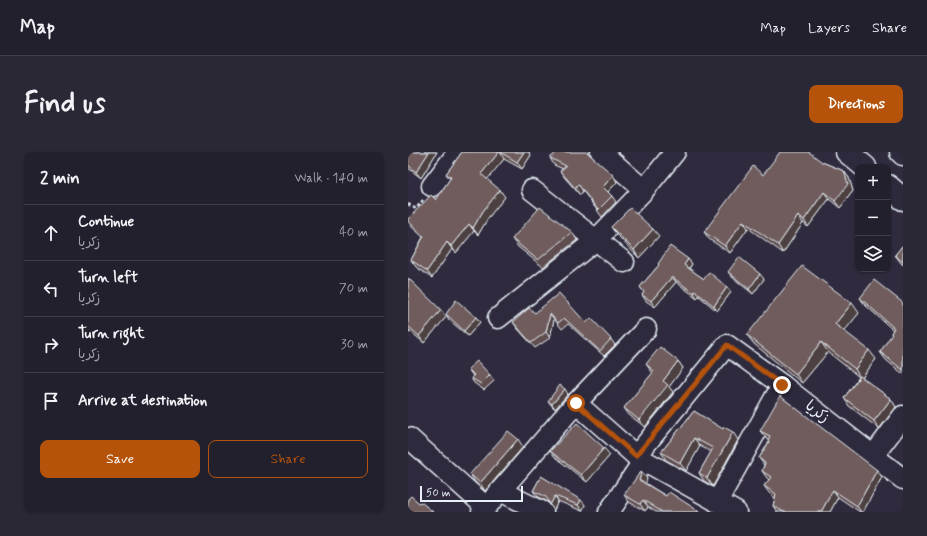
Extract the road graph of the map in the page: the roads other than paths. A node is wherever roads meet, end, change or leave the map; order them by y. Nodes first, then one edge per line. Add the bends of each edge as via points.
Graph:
1 (458, 152) edge
2 (601, 152) edge
3 (675, 152) edge
4 (847, 152) edge
5 (900, 152) edge
6 (903, 154) edge
7 (861, 164) edge
8 (432, 186) dead end
9 (891, 189) edge
10 (532, 190) dead end
11 (644, 190) junction
12 (903, 199) edge
13 (596, 240) junction
14 (624, 262) dead end
15 (498, 318) dead end
16 (646, 328) dead end
17 (782, 385) junction
18 (576, 403) junction
19 (903, 416) edge
20 (409, 438) edge
21 (873, 456) junction
22 (640, 458) junction
23 (903, 479) edge
24 (500, 492) junction
25 (718, 502) junction
26 (484, 510) edge
27 (542, 512) edge
28 (609, 512) edge
29 (736, 512) edge

1 - 8 street
2 - 11 street
3 - 11 street
4 - 7 main road
5 - 6 main road
9 - 12 main road
10 - 13 street
11 - 13 street
13 - 14 street
13 - 15 street
16 - 18 street
17 - 21 street, زکریا
17 - 22 street, زکریا via 727,345
17 - 25 street
18 - 22 street
18 - 24 street
19 - 21 street
20 - 26 street
21 - 23 street, زکریا
22 - 25 street
22 - 28 street
24 - 26 street
24 - 27 street
25 - 29 street

